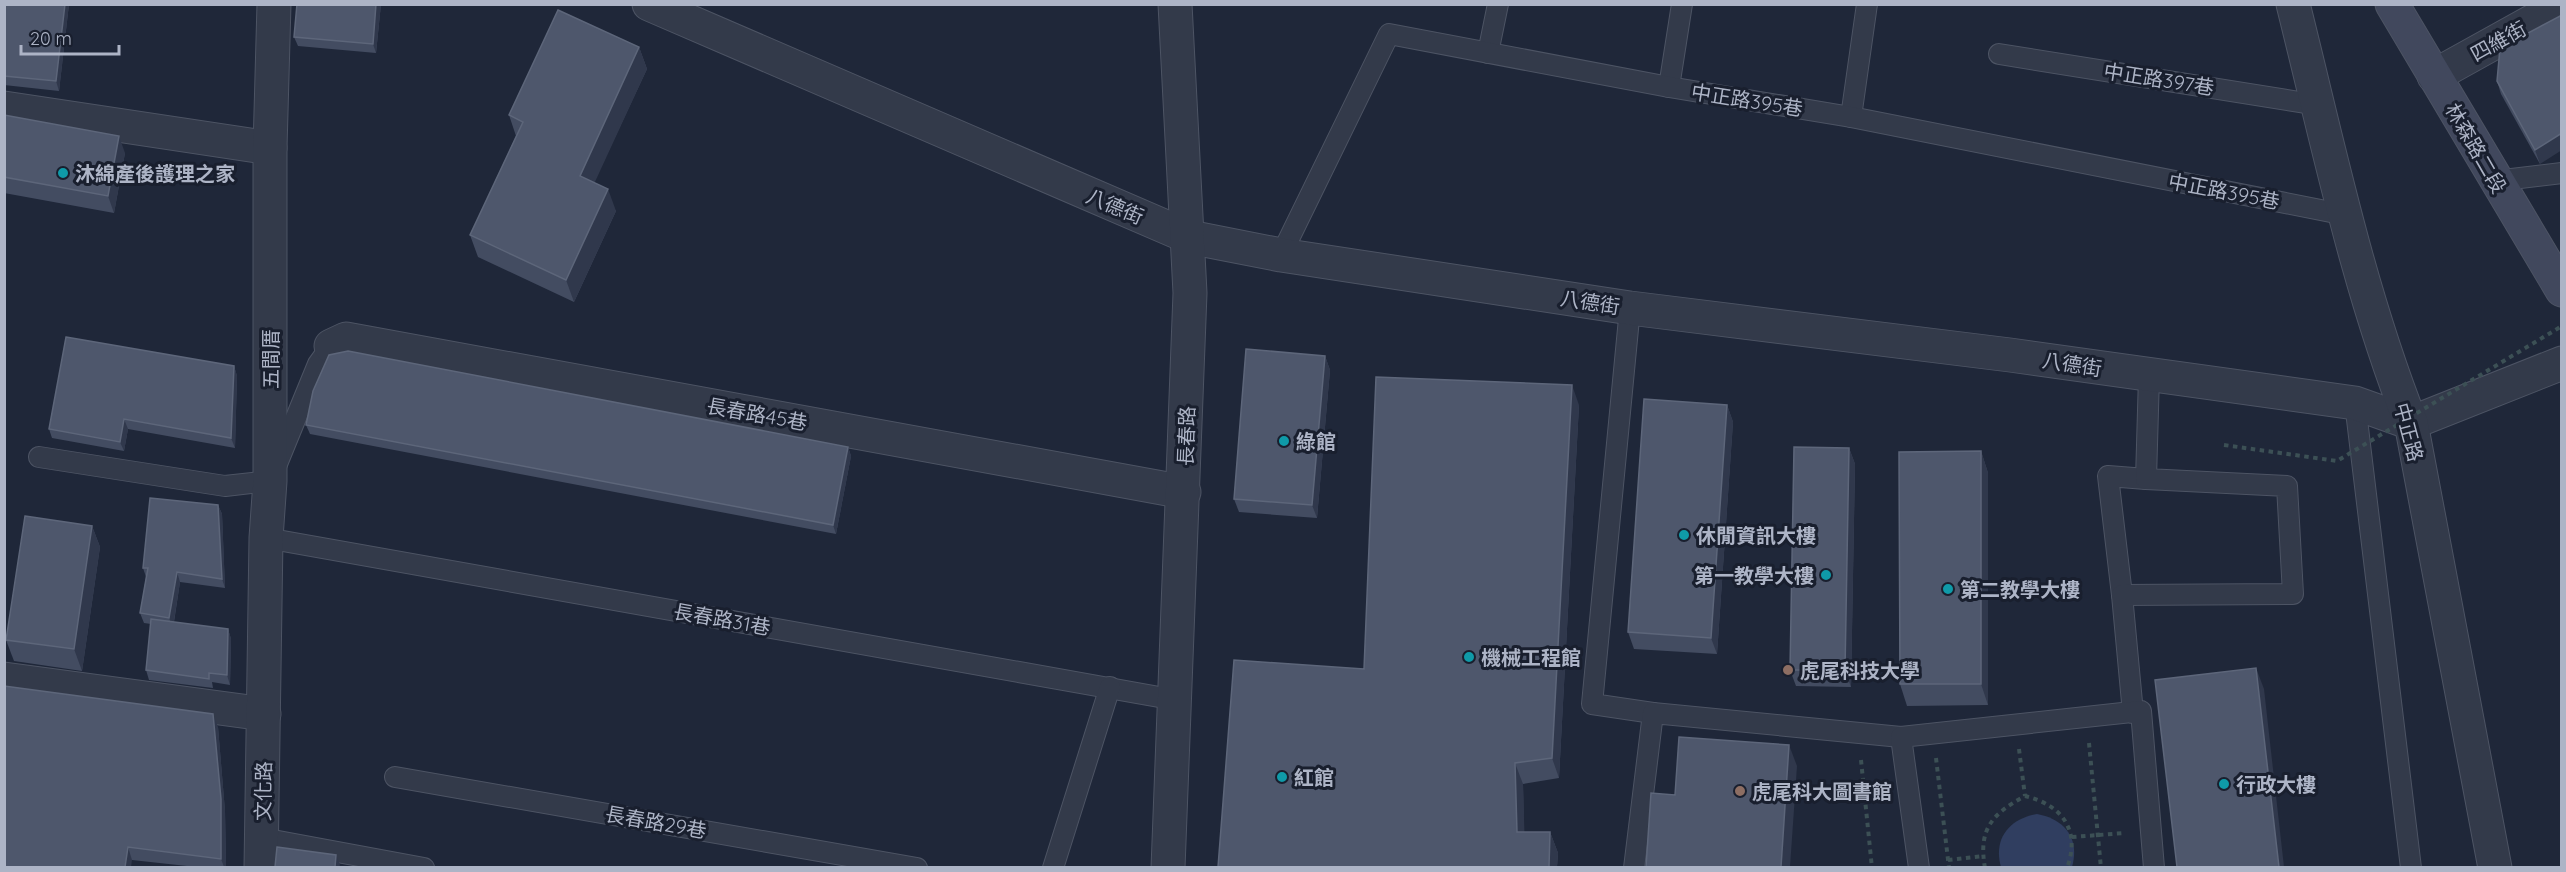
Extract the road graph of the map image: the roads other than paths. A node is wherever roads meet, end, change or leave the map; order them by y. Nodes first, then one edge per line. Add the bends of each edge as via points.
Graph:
1 (274, 4) edge
2 (649, 4) edge
3 (1175, 4) edge
4 (1498, 4) edge
5 (1682, 4) edge
6 (1867, 4) edge
7 (2293, 4) edge
8 (2392, 4) edge
9 (2562, 5) edge
10 (1488, 53) junction
11 (1999, 54) dead end
12 (2434, 76) junction
13 (1669, 87) junction
14 (2318, 105) junction
15 (4, 108) edge
16 (1851, 117) junction
17 (270, 148) junction
18 (2562, 173) edge
19 (2494, 181) junction
20 (2346, 215) junction
21 (1189, 237) junction
22 (1281, 255) junction
23 (2562, 290) edge
24 (1630, 308) junction
25 (331, 346) joint
26 (2562, 363) edge
27 (2149, 376) junction
28 (2355, 403) junction
29 (2411, 423) junction
30 (39, 457) dead end
31 (2146, 479) junction
32 (270, 481) junction
33 (1184, 492) junction
34 (267, 538) junction
35 (2122, 595) junction
36 (4, 679) edge
37 (1110, 687) junction
38 (1176, 700) junction
39 (2133, 712) junction
40 (1653, 713) junction
41 (264, 714) junction
42 (1901, 737) junction
43 (395, 777) dead end
44 (262, 853) edge
45 (1918, 866) edge
46 (424, 867) edge
47 (917, 867) edge
48 (1053, 867) edge
49 (1168, 867) edge
50 (1634, 867) edge
51 (2154, 867) edge
52 (2412, 867) edge
53 (2495, 867) edge

1 - 17 street, 五間厝
2 - 21 street, 八德街
3 - 21 street, 長春路
4 - 10 lane
5 - 13 lane
6 - 16 lane
7 - 14 street, 中正路
8 - 12 main road, 林森路二段
9 - 12 street, 四維街
10 - 13 lane, 中正路395巷
10 - 22 lane, 中正路395巷 via 1389,34
11 - 14 lane, 中正路397巷
12 - 19 main road, 林森路二段
13 - 16 lane, 中正路395巷
14 - 20 street, 中正路
15 - 17 street
16 - 20 lane, 中正路395巷
17 - 32 street, 五間厝
18 - 19 lane
19 - 23 main road, 林森路二段
20 - 29 street, 中正路 via 2390,371
21 - 22 street, 八德街
21 - 33 street, 長春路
22 - 24 street, 八德街
24 - 27 street, 八德街
24 - 40 lane via 1592,704
25 - 32 lane via 318,364
25 - 33 street, 長春路45巷 via 346,339
26 - 29 street
27 - 28 street, 八德街
27 - 31 lane
28 - 29 street, 八德街
28 - 52 lane
29 - 53 street, 中正路
30 - 32 lane via 225,486
31 - 35 lane via 2108,476
31 - 35 lane via 2288,486 2293,594
32 - 34 street, 五間厝
33 - 38 street, 長春路
34 - 37 lane, 長春路31巷
34 - 41 street, 五間厝
35 - 39 lane
36 - 41 street
37 - 38 lane, 長春路31巷
37 - 48 lane
38 - 49 street, 長春路
39 - 42 lane
39 - 51 lane via 2141,711
40 - 42 lane
40 - 50 lane
41 - 44 street, 文化路
42 - 45 lane
43 - 47 lane, 長春路29巷
44 - 46 lane

